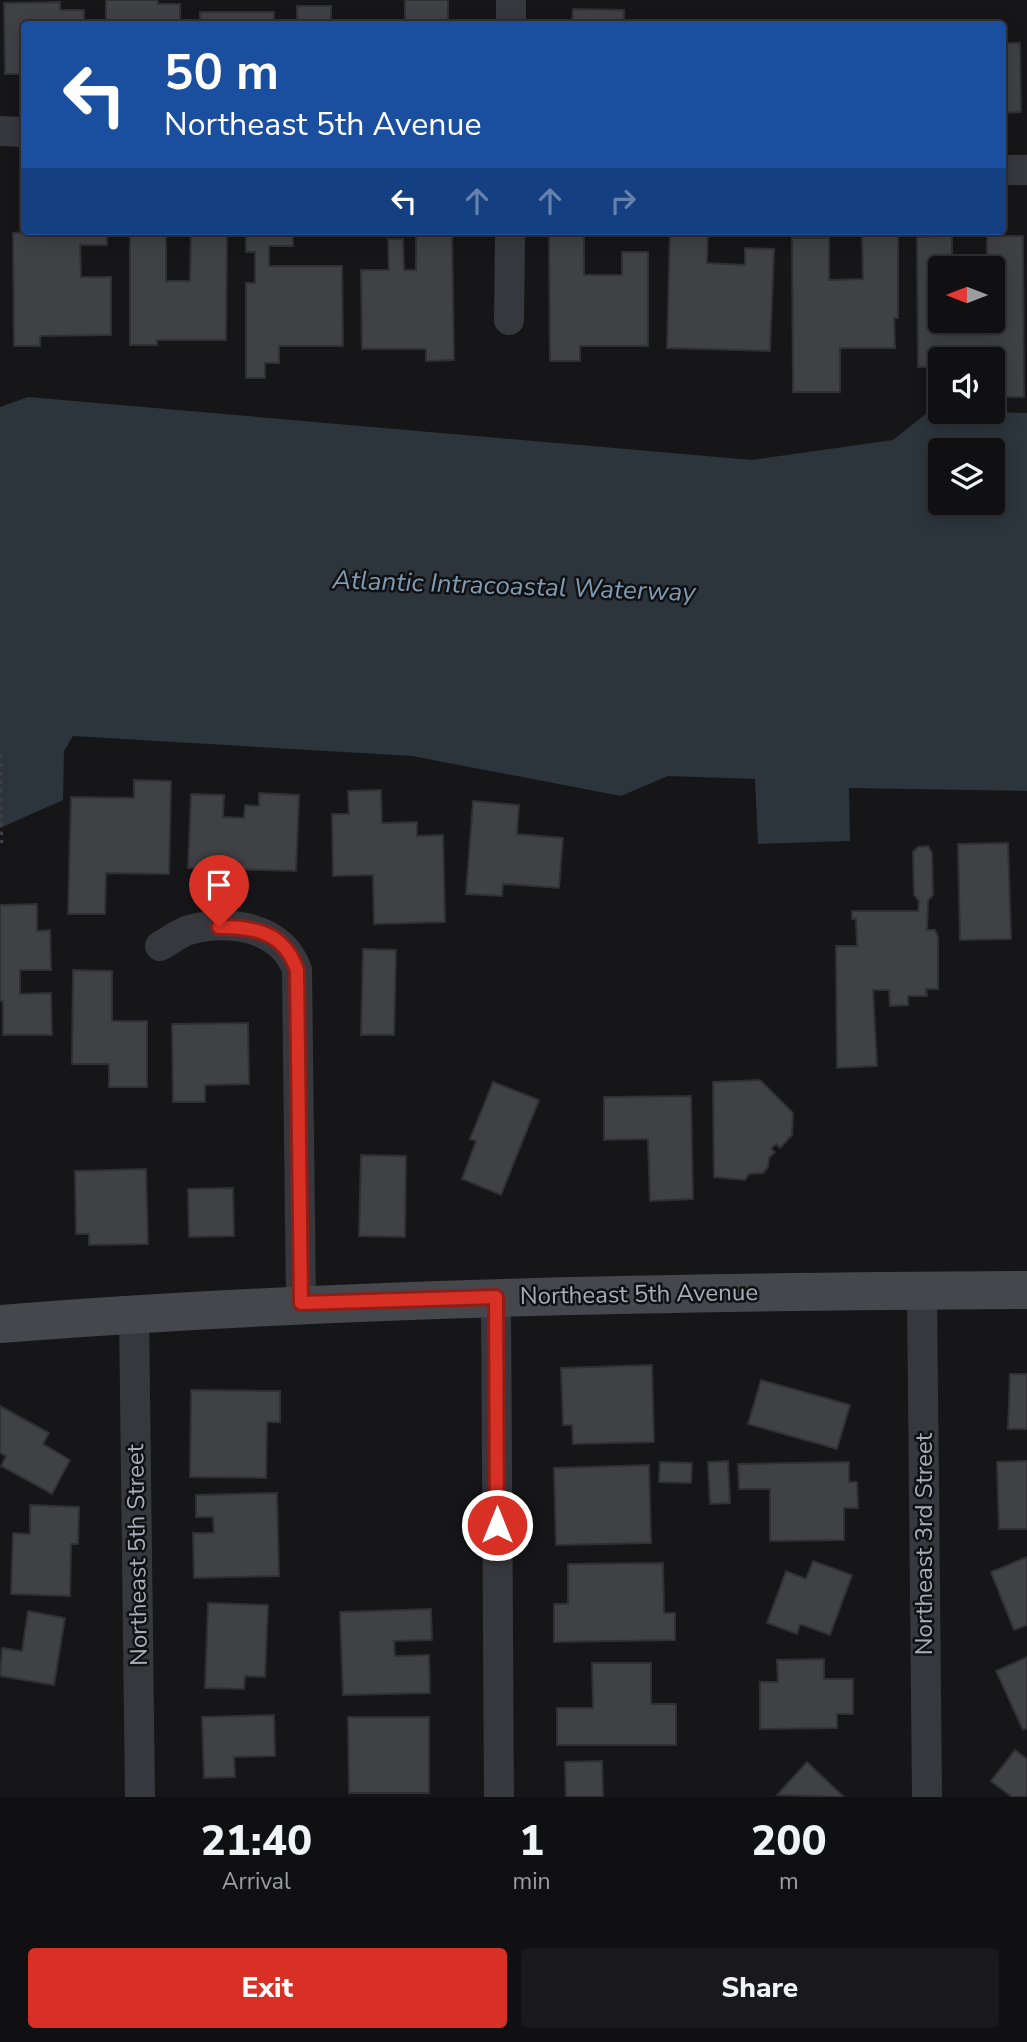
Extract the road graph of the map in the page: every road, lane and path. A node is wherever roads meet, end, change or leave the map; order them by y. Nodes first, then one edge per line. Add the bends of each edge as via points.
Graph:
1 (511, 0) edge
2 (511, 21) edge
3 (0, 131) edge
4 (21, 132) edge
5 (1006, 170) edge
6 (1027, 170) edge
7 (510, 235) edge
8 (509, 320) dead end
9 (0, 755) edge
10 (1, 843) edge
11 (160, 946) dead end
12 (922, 1290) junction
13 (1027, 1290) edge
14 (496, 1297) junction
15 (301, 1303) junction
16 (134, 1314) junction
17 (0, 1324) edge
18 (140, 1797) edge
19 (499, 1797) edge
20 (927, 1797) edge

1 - 2 street
3 - 4 street
5 - 6 street
7 - 8 street
9 - 10 path
11 - 15 street via 188,930 250,928 273,937 291,952 297,970
12 - 13 street, Northeast 5th Avenue
12 - 14 street, Northeast 5th Avenue
12 - 20 street, Northeast 3rd Street
14 - 15 street, Northeast 5th Avenue
14 - 19 street
15 - 16 street, Northeast 5th Avenue
16 - 17 street, Northeast 5th Avenue
16 - 18 street, Northeast 5th Street

